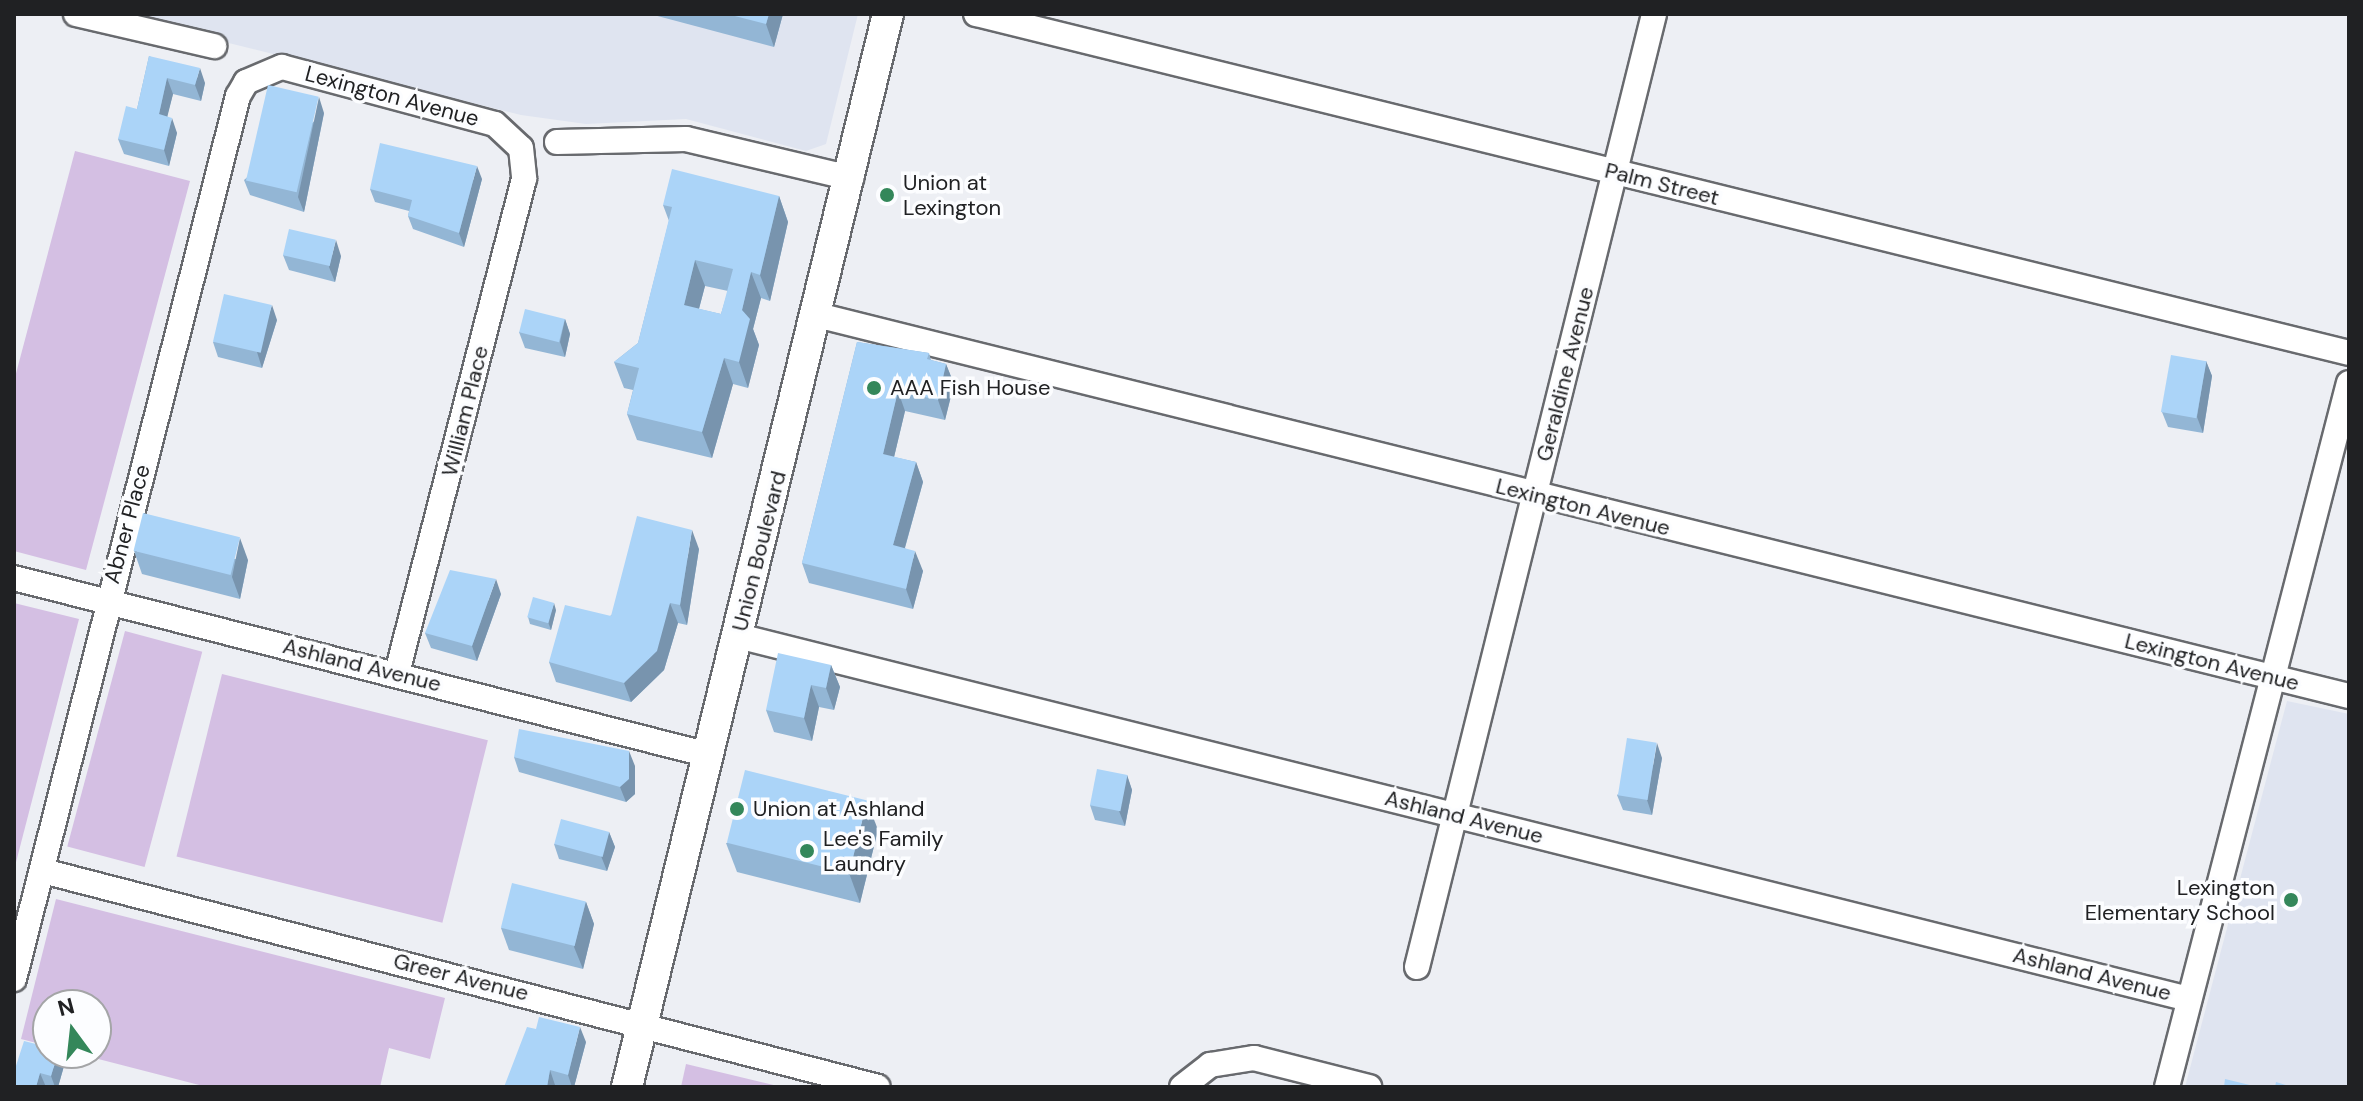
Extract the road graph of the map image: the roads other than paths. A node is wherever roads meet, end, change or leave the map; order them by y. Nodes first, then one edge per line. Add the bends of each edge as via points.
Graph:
1 (76, 14) edge
2 (888, 14) edge
3 (976, 14) edge
4 (1654, 14) edge
5 (214, 46) dead end
6 (256, 76) joint
7 (557, 142) dead end
8 (521, 148) joint
9 (1616, 173) junction
10 (851, 178) junction
11 (817, 315) junction
12 (2349, 353) edge
13 (2349, 383) edge
14 (1534, 495) junction
15 (14, 578) edge
16 (107, 601) junction
17 (738, 636) junction
18 (397, 673) junction
19 (2272, 677) junction
20 (2349, 696) edge
21 (709, 755) junction
22 (1455, 815) junction
23 (43, 871) junction
24 (1417, 967) dead end
25 (14, 979) edge
26 (2189, 999) junction
27 (643, 1023) junction
28 (627, 1087) edge
29 (878, 1087) edge
30 (1182, 1087) edge
31 (1369, 1087) edge
32 (2167, 1087) edge

1 - 5 street
2 - 10 main road, Union Boulevard
3 - 9 street, Palm Street
4 - 9 street, Geraldine Avenue
6 - 8 street, Lexington Avenue via 282,67 495,124
6 - 16 street, Abner Place via 238,96
7 - 10 street via 686,139
8 - 18 street, William Place via 524,179
9 - 12 street, Palm Street
9 - 14 street, Geraldine Avenue
10 - 11 main road, Union Boulevard
11 - 14 street, Lexington Avenue
11 - 17 main road, Union Boulevard
13 - 19 street
14 - 19 street, Lexington Avenue
14 - 22 street, Geraldine Avenue
15 - 16 street, Ashland Avenue
16 - 18 street, Ashland Avenue
16 - 23 street, Abner Place
17 - 21 main road, Union Boulevard
17 - 22 street, Ashland Avenue
18 - 21 street, Ashland Avenue
19 - 20 street, Lexington Avenue
19 - 26 street
21 - 27 main road, Union Boulevard
22 - 24 street, Geraldine Avenue
22 - 26 street, Ashland Avenue
23 - 25 street, Abner Place
23 - 27 street, Greer Avenue
26 - 32 street
27 - 28 main road, Union Boulevard
27 - 29 street, Greer Avenue
30 - 31 street via 1210,1065 1254,1058

